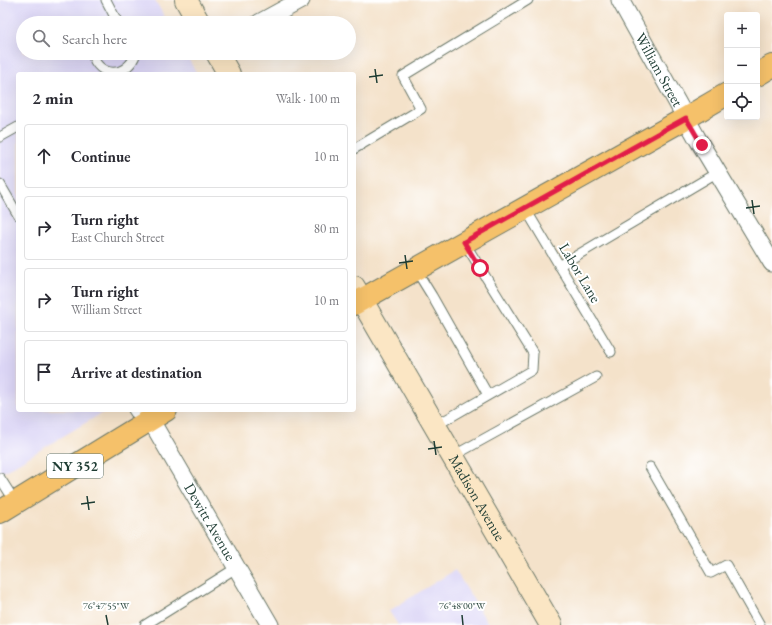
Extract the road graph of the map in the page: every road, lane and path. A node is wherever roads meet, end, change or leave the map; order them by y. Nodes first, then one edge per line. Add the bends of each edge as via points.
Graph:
1 (106, 0) edge
2 (186, 0) edge
3 (301, 0) edge
4 (528, 0) edge
5 (620, 0) edge
6 (114, 16) edge
7 (195, 16) edge
8 (272, 16) edge
9 (94, 60) edge
10 (134, 60) edge
11 (221, 60) edge
12 (772, 66) edge
13 (107, 72) edge
14 (117, 72) edge
15 (228, 72) edge
16 (760, 73) edge
17 (724, 96) edge
18 (686, 118) junction
19 (16, 128) edge
20 (0, 137) edge
21 (356, 148) edge
22 (718, 172) junction
23 (0, 184) edge
24 (525, 208) junction
25 (16, 212) edge
26 (464, 242) junction
27 (772, 262) edge
28 (559, 266) junction
29 (416, 270) junction
30 (356, 297) edge
31 (611, 352) dead end
32 (596, 377) dead end
33 (488, 395) junction
34 (150, 412) edge
35 (435, 426) junction
36 (453, 456) junction
37 (650, 467) dead end
38 (0, 478) edge
39 (8, 507) edge
40 (236, 568) junction
41 (145, 625) edge
42 (270, 625) edge
43 (551, 625) edge
44 (760, 625) edge

1 - 6 lane
2 - 7 main road
3 - 8 street
4 - 21 lane via 403,76 421,109
5 - 18 street, William Street
9 - 13 lane
10 - 14 lane via 130,66
11 - 15 main road
12 - 16 main road
17 - 18 main road
18 - 22 street, William Street
18 - 24 main road
19 - 20 lane
22 - 27 street, William Street
22 - 28 lane
23 - 25 lane
24 - 26 main road
24 - 28 lane, Labor Lane
26 - 29 main road
26 - 33 lane via 533,353 532,370
28 - 31 lane, Labor Lane
29 - 30 main road
29 - 33 lane
30 - 35 main road, Madison Avenue
32 - 36 lane
33 - 35 lane
34 - 39 main road, NY 352
34 - 40 street, Dewitt Avenue
35 - 36 main road, Madison Avenue
36 - 43 main road, Madison Avenue
37 - 44 lane via 710,573 726,565
38 - 39 lane
40 - 41 lane
40 - 42 street, Dewitt Avenue

